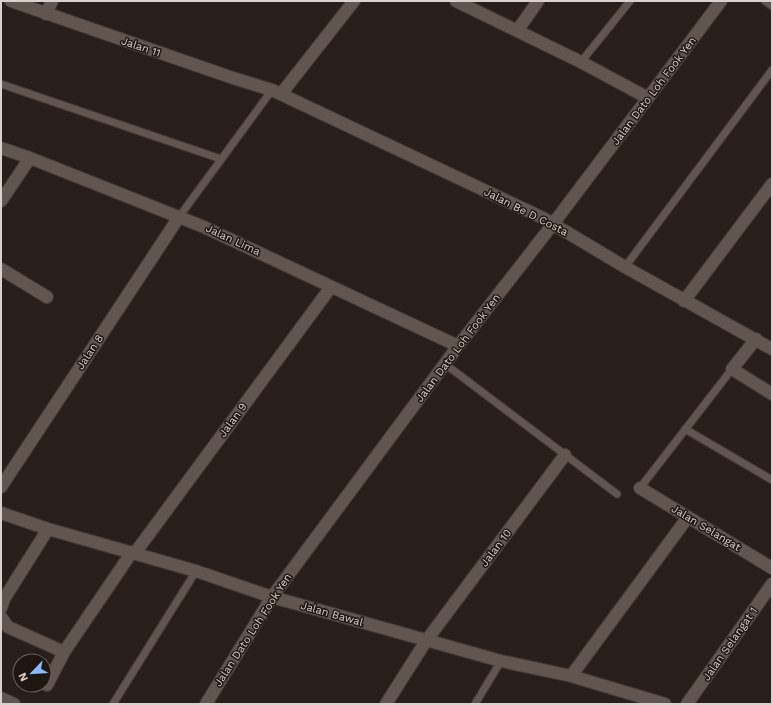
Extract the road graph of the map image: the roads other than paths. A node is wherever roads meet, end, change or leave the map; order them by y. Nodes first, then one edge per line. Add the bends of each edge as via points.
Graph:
1 (11, 1) edge
2 (52, 1) edge
3 (354, 1) edge
4 (456, 1) edge
5 (538, 1) edge
6 (630, 1) edge
7 (721, 1) edge
8 (765, 1) edge
9 (772, 6) edge
10 (46, 14) junction
11 (517, 31) junction
12 (581, 62) junction
13 (772, 70) edge
14 (1, 84) edge
15 (277, 92) junction
16 (648, 98) junction
17 (1, 148) edge
18 (30, 158) junction
19 (221, 159) junction
20 (772, 184) edge
21 (1, 201) edge
22 (179, 217) junction
23 (553, 224) junction
24 (625, 268) junction
25 (1, 269) edge
26 (331, 287) junction
27 (47, 297) dead end
28 (684, 301) junction
29 (756, 339) junction
30 (458, 346) junction
31 (772, 349) edge
32 (445, 364) junction
33 (732, 369) junction
34 (772, 394) edge
35 (686, 429) junction
36 (565, 455) junction
37 (772, 480) edge
38 (1, 487) edge
39 (640, 488) joint
40 (617, 494) dead end
41 (1, 513) edge
42 (688, 516) junction
43 (48, 529) junction
44 (133, 553) junction
45 (772, 568) edge
46 (196, 571) junction
47 (772, 584) edge
48 (272, 597) junction
49 (1, 608) edge
50 (1, 617) edge
51 (426, 641) junction
52 (64, 652) junction
53 (501, 661) junction
54 (52, 675) edge
55 (571, 676) junction
56 (1, 698) edge
57 (14, 704) edge
58 (113, 704) edge
59 (206, 704) edge
60 (386, 704) edge
61 (475, 704) edge
62 (665, 704) edge
63 (687, 704) edge

1 - 10 street, Jalan 11
2 - 10 street
3 - 15 street
4 - 11 street
5 - 11 street
6 - 12 lane
7 - 16 street, Jalan Dato Loh Fook Yen
8 - 9 lane
10 - 15 street, Jalan 11
11 - 12 street
12 - 16 street
13 - 24 lane
14 - 19 lane
15 - 19 lane
15 - 23 street, Jalan Be D Costa
16 - 23 street, Jalan Dato Loh Fook Yen
17 - 18 street, Jalan Lima
18 - 21 street
18 - 22 street, Jalan Lima
19 - 22 lane
20 - 28 street
22 - 26 street, Jalan Lima
22 - 38 street, Jalan 8
23 - 24 street, Jalan Be D Costa
23 - 30 street, Jalan Dato Loh Fook Yen
24 - 28 street, Jalan Be D Costa
25 - 27 street
26 - 30 street, Jalan Lima
26 - 44 street, Jalan 9
28 - 29 street, Jalan Be D Costa
29 - 31 street, Jalan Be D Costa
29 - 33 street
30 - 32 street, Jalan Dato Loh Fook Yen
32 - 36 lane
32 - 48 street, Jalan Dato Loh Fook Yen
33 - 34 street
33 - 35 lane
35 - 37 lane
35 - 39 lane
36 - 40 lane
36 - 51 street, Jalan 10
39 - 42 street, Jalan Selangat
41 - 43 street, Jalan Bawal
42 - 45 street, Jalan Selangat
42 - 55 street
43 - 44 street, Jalan Bawal
43 - 49 street via 4,599
44 - 46 street, Jalan Bawal
44 - 52 street, Jalan 9
46 - 48 street, Jalan Bawal
46 - 58 lane
47 - 63 street, Jalan Selangat 1
48 - 51 street, Jalan Bawal
48 - 59 street, Jalan Dato Loh Fook Yen
50 - 52 street via 8,627
51 - 53 street, Jalan Bawal
51 - 60 street, Jalan 10
52 - 54 street, Jalan 9
53 - 55 street, Jalan Bawal
53 - 61 lane
55 - 62 street, Jalan Bawal
56 - 57 street

